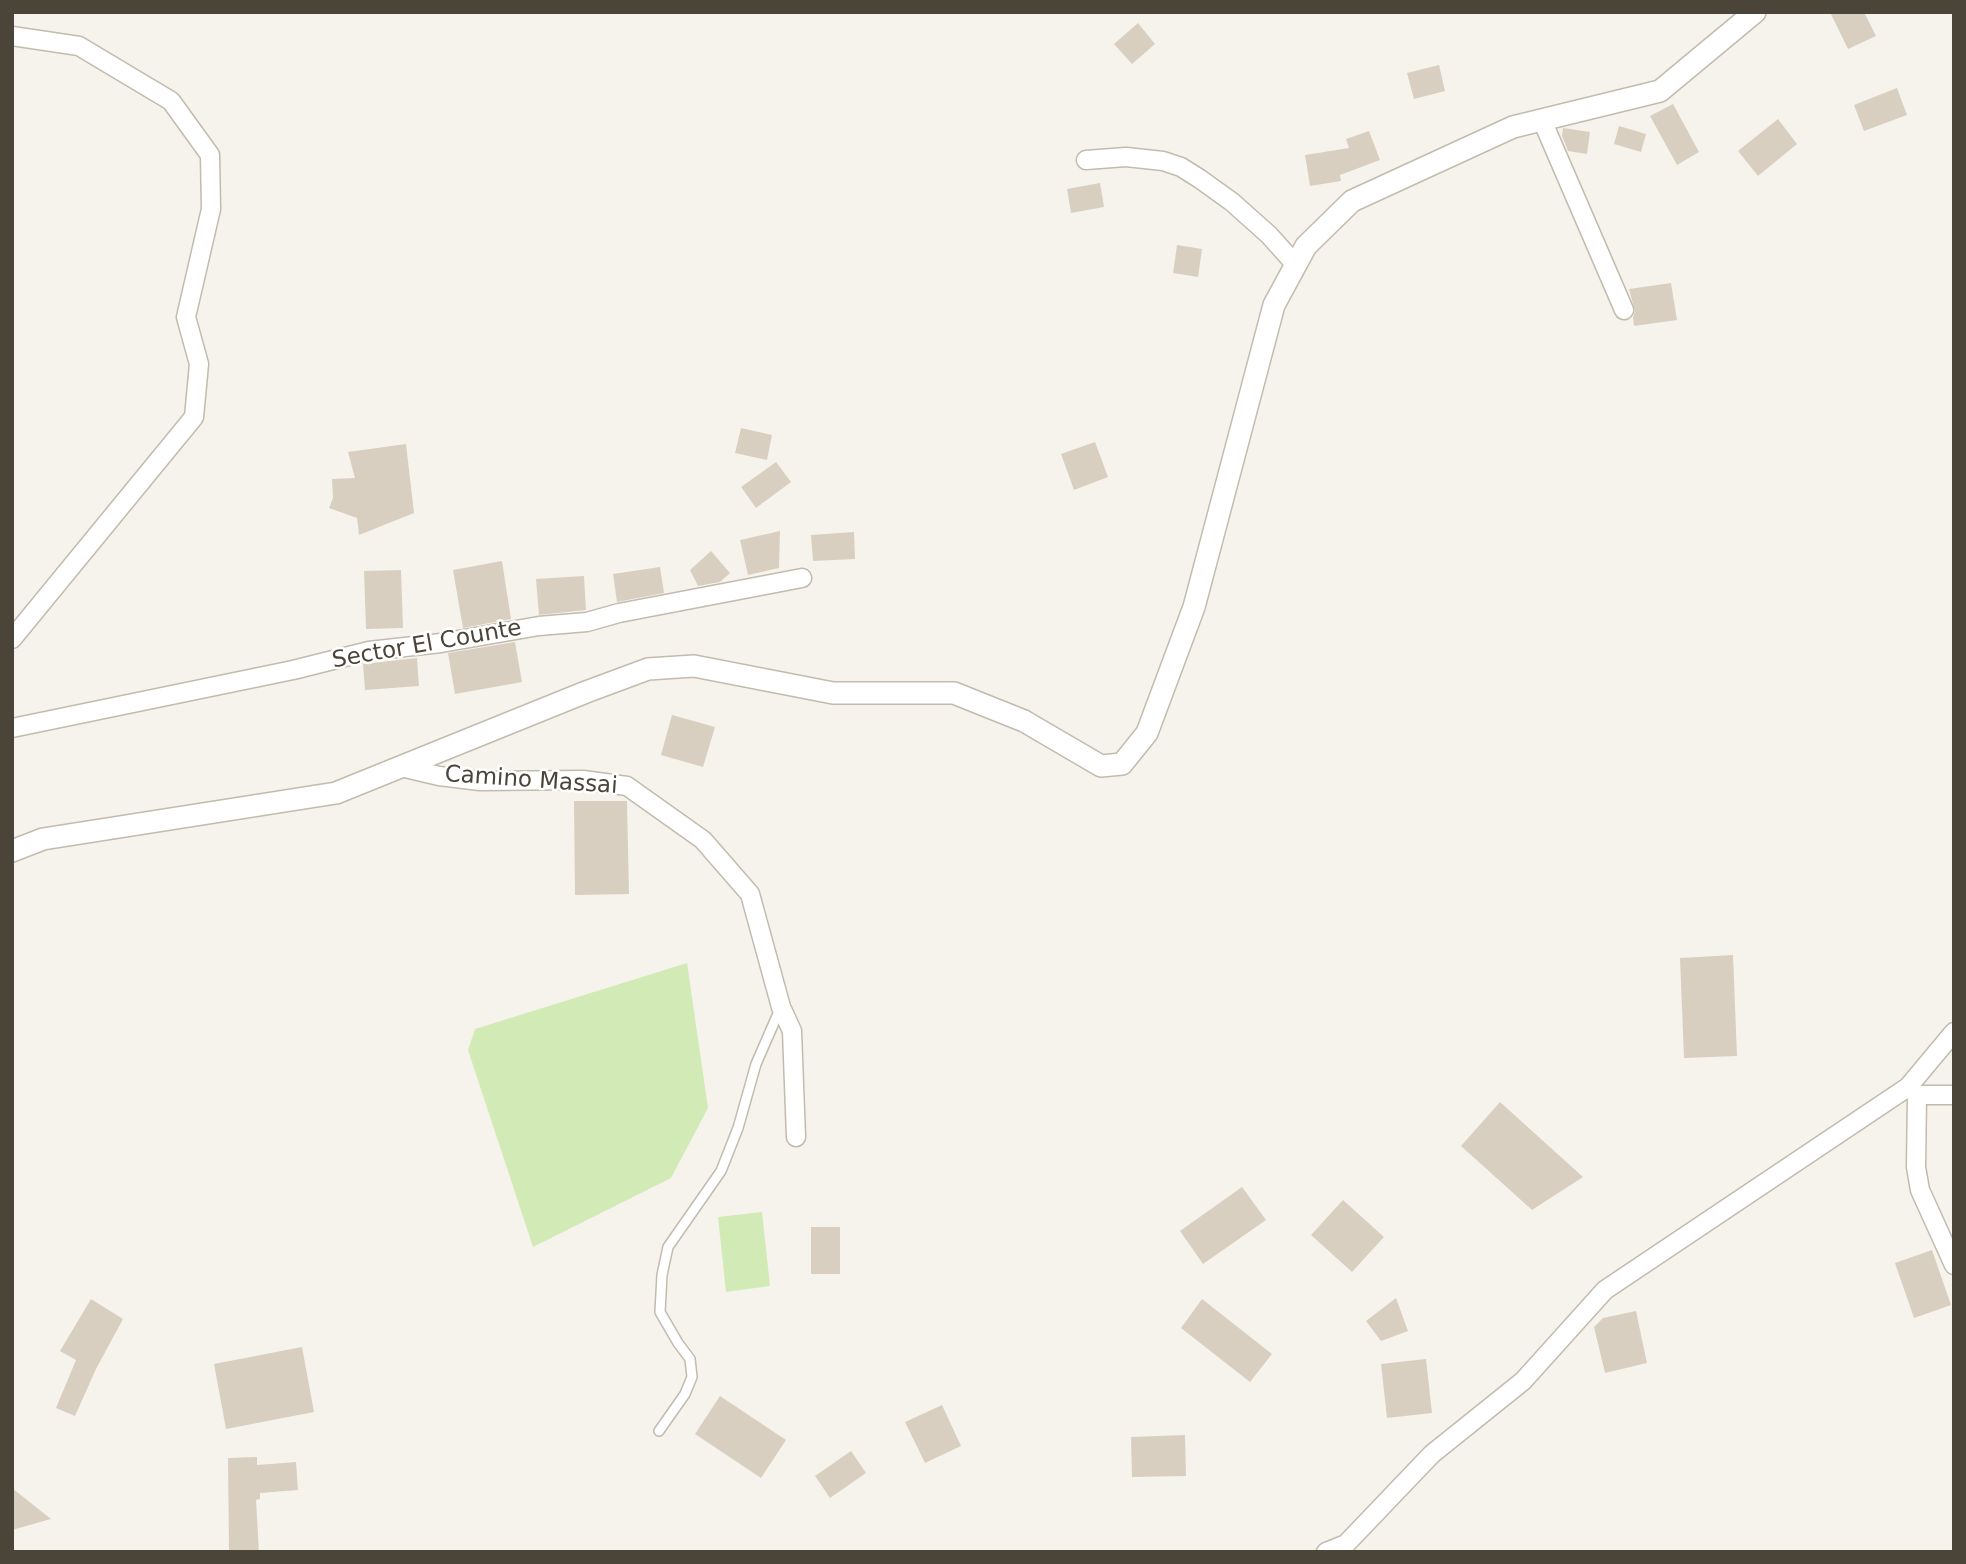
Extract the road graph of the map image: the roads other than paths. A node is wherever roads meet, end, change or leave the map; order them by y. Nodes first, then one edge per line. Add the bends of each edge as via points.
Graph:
1 (1755, 12) edge
2 (12, 36) edge
3 (1542, 120) junction
4 (1086, 160) dead end
5 (1296, 264) junction
6 (1624, 310) dead end
7 (802, 578) dead end
8 (12, 639) edge
9 (12, 728) edge
10 (401, 767) junction
11 (12, 851) edge
12 (781, 1007) junction
13 (1954, 1032) edge
14 (1913, 1091) junction
15 (1954, 1095) edge
16 (796, 1137) dead end
17 (1954, 1265) edge
18 (659, 1431) dead end
19 (1326, 1552) edge

1 - 3 street via 1660,91
2 - 8 street via 79,46 171,101 210,155 211,209 186,317 199,365 194,417
3 - 5 street via 1513,127 1352,201 1306,246
3 - 6 street
4 - 5 street via 1126,157 1163,160 1181,167 1232,202
5 - 10 street via 1274,305 1194,607 1147,733 1122,764 1101,766 1024,721 954,693 834,693 694,666 648,669
7 - 9 street, Sector El Counte via 587,622 369,651
10 - 11 street via 336,793 43,839
10 - 12 street, Camino Massai via 480,781 583,780 627,786 703,840 750,894
12 - 16 street, Camino Massai via 792,1031
12 - 18 lane via 756,1064 720,1171 668,1247 660,1312 690,1359 692,1377
13 - 14 street
14 - 15 street
14 - 17 street via 1920,1190
14 - 19 street via 1605,1290 1523,1381 1432,1454 1346,1544

